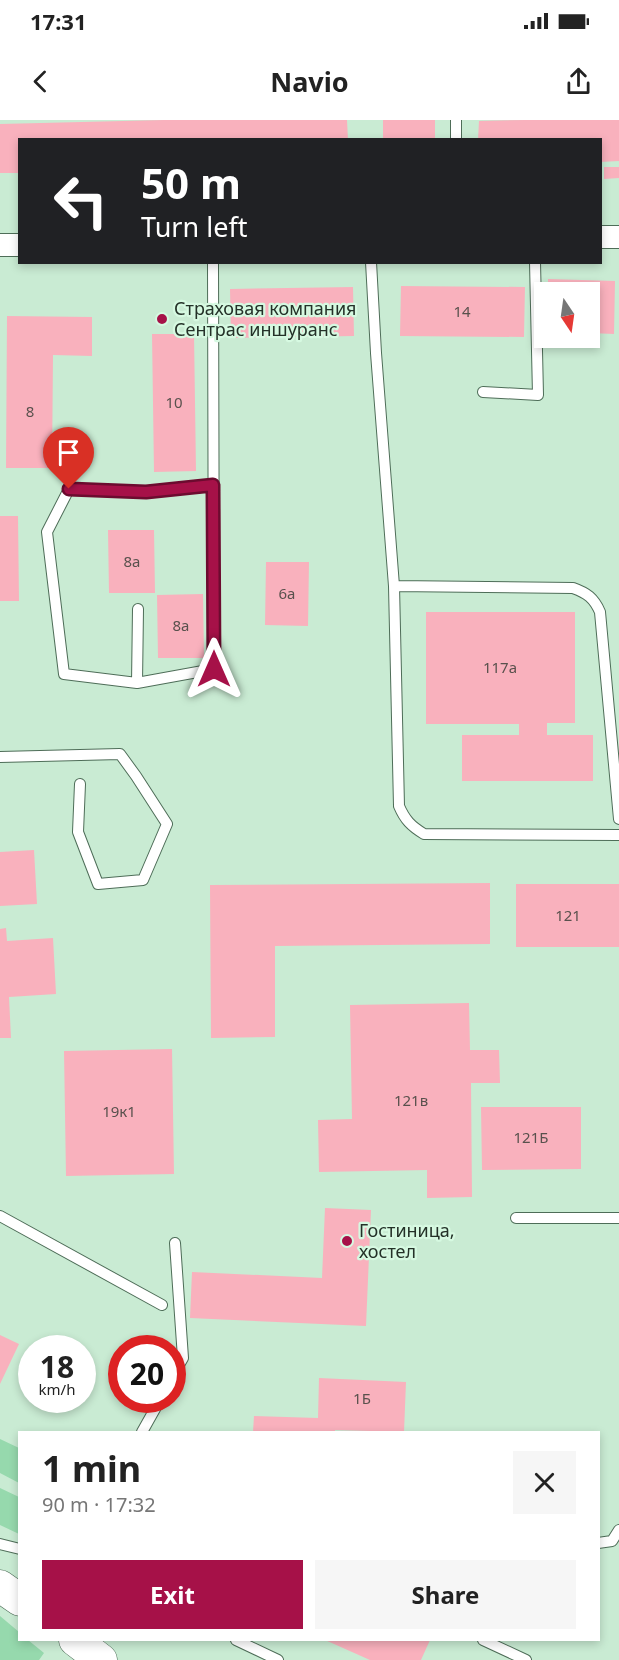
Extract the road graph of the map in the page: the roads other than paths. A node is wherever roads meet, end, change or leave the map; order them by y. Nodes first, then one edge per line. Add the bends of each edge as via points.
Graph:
1 (456, 120) edge
2 (456, 138) edge
3 (602, 237) edge
4 (619, 237) edge
5 (0, 245) edge
6 (18, 245) edge
7 (213, 264) edge
8 (371, 264) edge
9 (534, 264) edge
10 (483, 392) dead end
11 (213, 485) junction
12 (394, 586) junction
13 (138, 609) dead end
14 (137, 683) junction
15 (0, 757) edge
16 (80, 784) dead end
17 (619, 819) edge
18 (619, 835) edge
19 (0, 1216) edge
20 (516, 1218) dead end
21 (619, 1218) edge
22 (175, 1243) dead end
23 (162, 1305) dead end
24 (181, 1335) edge
25 (153, 1413) edge
26 (143, 1431) edge
27 (619, 1530) edge
28 (600, 1543) edge
29 (0, 1544) edge
30 (18, 1548) edge
31 (0, 1586) edge
32 (18, 1599) edge
33 (76, 1641) edge
34 (241, 1641) edge
35 (488, 1641) edge
36 (260, 1645) edge
37 (101, 1660) edge
38 (278, 1660) edge
39 (526, 1660) edge

1 - 2 lane
3 - 4 street
5 - 6 street
7 - 11 lane
8 - 12 lane
9 - 10 lane via 538,395
11 - 14 lane via 214,669
11 - 14 lane via 146,492 69,489 47,532 64,674
12 - 17 lane via 573,588 595,600 600,612
12 - 18 lane via 399,806 404,818 424,834
13 - 14 lane
15 - 16 lane via 120,754 167,824 143,880 98,884 78,832
19 - 23 lane
20 - 21 lane
22 - 24 lane
25 - 26 lane
27 - 28 lane via 612,1541
29 - 30 lane
31 - 32 main road
33 - 37 main road
34 - 36 lane
35 - 39 lane
36 - 38 lane

